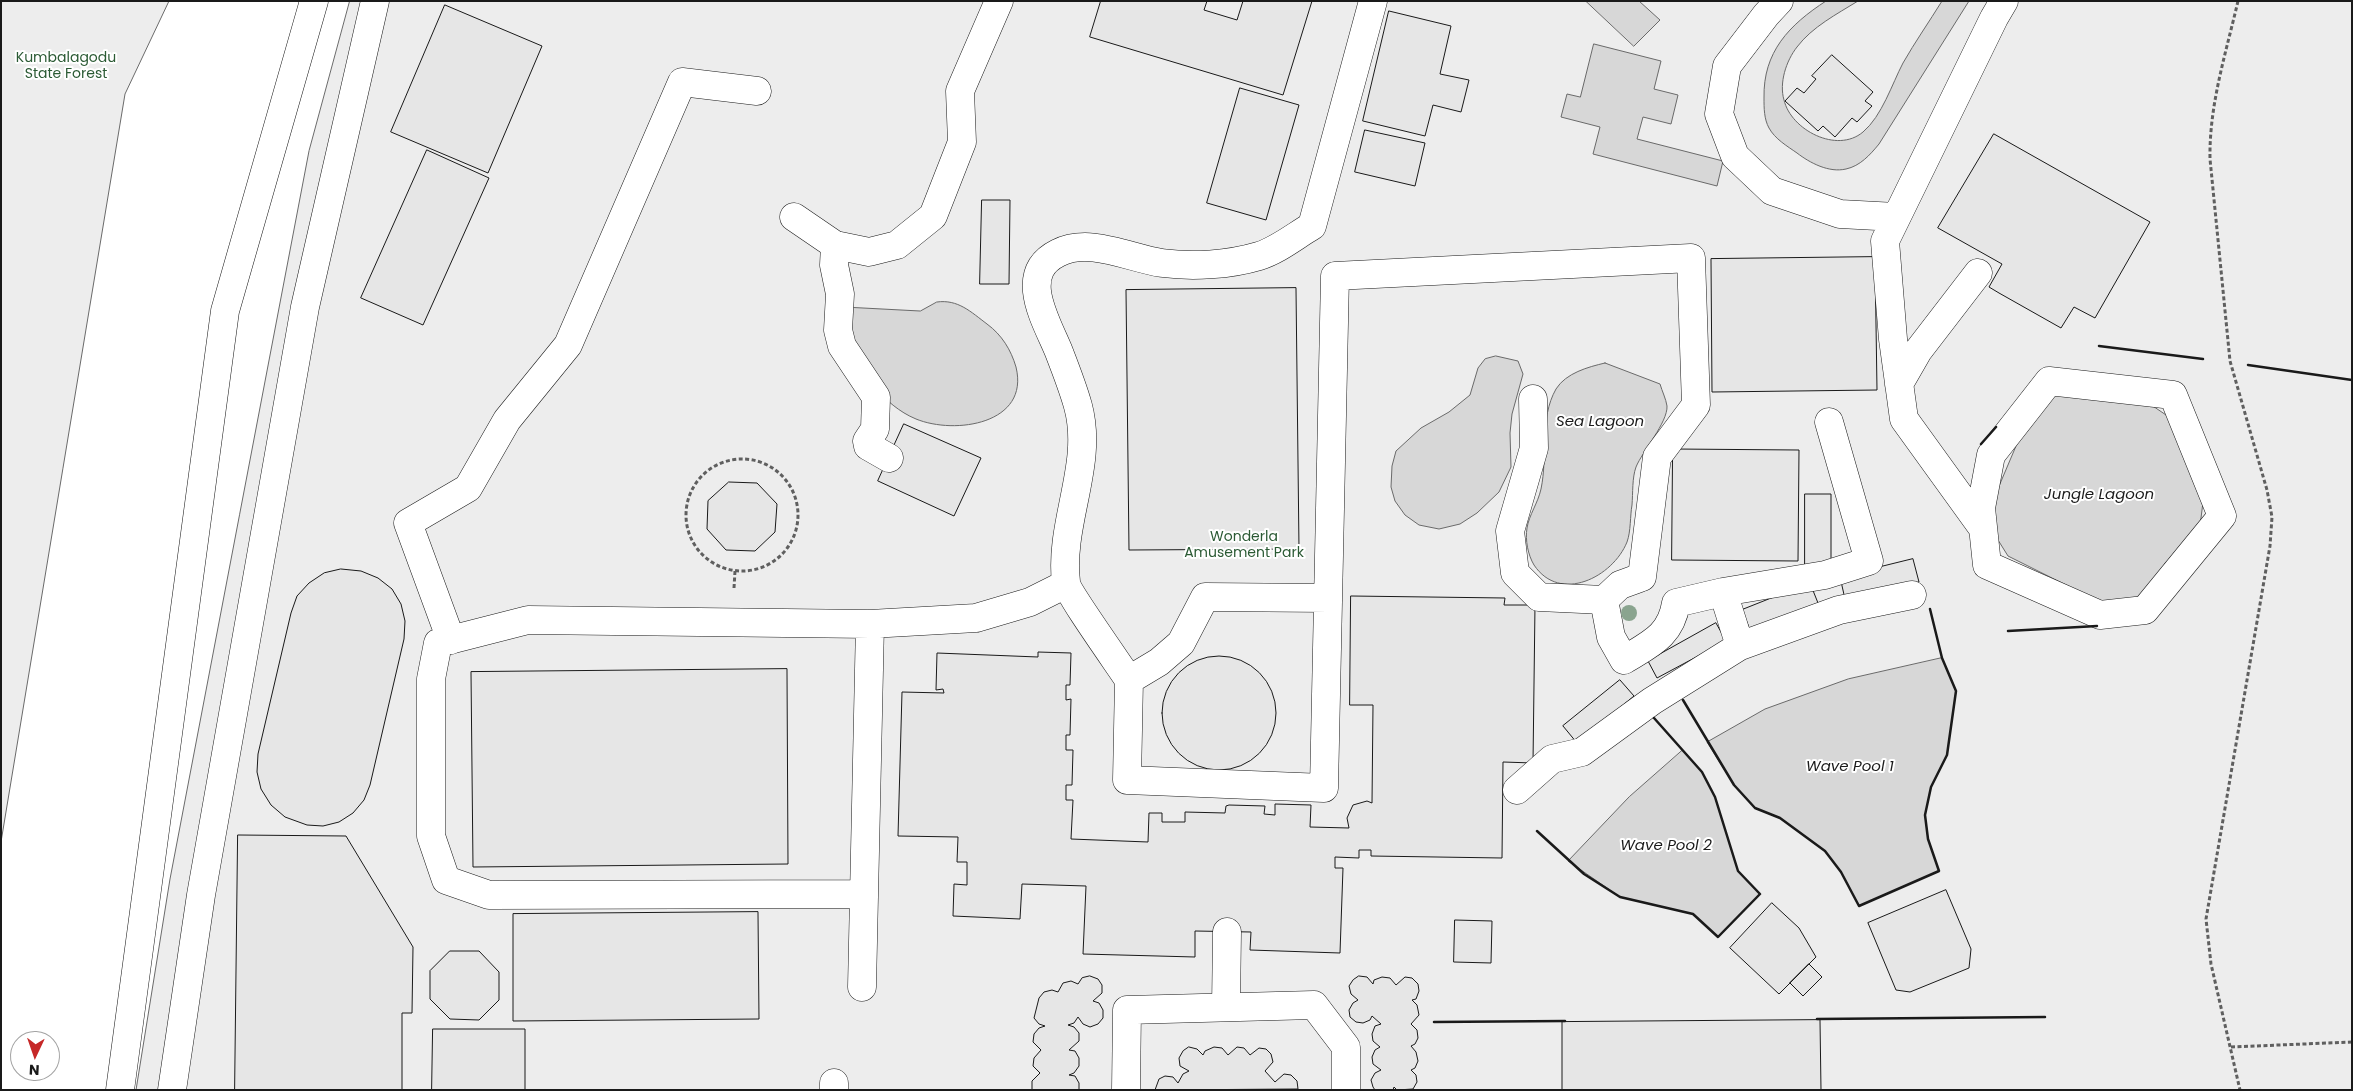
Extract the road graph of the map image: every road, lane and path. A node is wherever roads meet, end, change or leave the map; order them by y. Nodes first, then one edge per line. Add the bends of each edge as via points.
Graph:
1 (314, 1) edge
2 (375, 1) edge
3 (999, 1) edge
4 (1373, 1) edge
5 (1779, 1) edge
6 (2004, 1) edge
7 (757, 91) dead end
8 (1896, 216) junction
9 (794, 217) dead end
10 (835, 245) junction
11 (1978, 273) dead end
12 (1899, 384) junction
13 (1534, 399) dead end
14 (1829, 422) dead end
15 (889, 458) dead end
16 (750, 459) joint
17 (1982, 527) junction
18 (1825, 575) junction
19 (1642, 577) junction
20 (1066, 584) junction
21 (1723, 592) junction
22 (1912, 595) dead end
23 (1328, 598) junction
24 (1604, 600) junction
25 (1676, 603) junction
26 (1839, 610) junction
27 (870, 624) junction
28 (451, 640) junction
29 (1740, 646) junction
30 (1129, 680) junction
31 (1517, 790) dead end
32 (864, 894) junction
33 (1227, 932) dead end
34 (862, 987) dead end
35 (1226, 1008) junction
36 (2352, 1042) edge
37 (2231, 1047) dead end
38 (120, 1090) edge
39 (172, 1090) edge
40 (1126, 1090) edge
41 (1346, 1090) edge

1 - 38 street via 225,311
2 - 39 street via 304,317 202,886
3 - 10 street via 960,92 962,142 933,216 897,245 869,252
4 - 20 street via 1312,226 1260,256 1232,261 1179,265 1080,246 1057,253 1044,262 1036,294 1074,394 1081,424 1081,471 1068,523
5 - 8 street via 1727,66 1719,114 1735,156 1772,191 1840,214
6 - 8 street
7 - 28 street via 682,82 568,345 507,420 468,488 408,523
8 - 12 street via 1885,241
9 - 10 street
10 - 15 street via 834,264 840,294 838,330 842,346 876,397 875,429 867,441 868,446
11 - 12 street via 1918,351
12 - 17 street via 1904,420
13 - 24 street via 1534,448 1510,531 1514,573 1539,597
14 - 18 street via 1869,561
16 - 16 path via 767,464 782,474 799,505 799,523 794,540 770,565 753,571 735,571 718,566 703,556 692,542 686,508 691,491 715,465
17 - 17 street via 1987,565 2100,615 2145,610 2222,516 2173,395 2049,381 1991,455 1981,508
18 - 21 street
18 - 26 street
19 - 23 street via 1657,457 1696,404 1691,258 1335,276
19 - 24 street via 1620,585
19 - 25 street
20 - 27 street via 1030,602 976,618
20 - 30 street
21 - 25 street
21 - 29 street
22 - 26 street
23 - 30 street via 1205,597 1182,643
23 - 30 street via 1324,788 1229,795 1127,780
24 - 25 street via 1611,637 1624,660 1662,636 1674,618
26 - 29 street
27 - 28 street via 528,620
27 - 32 street
28 - 32 street via 438,643 431,679 431,836 446,880 489,895
29 - 31 street via 1652,701 1582,752 1552,760
32 - 34 street
33 - 35 street
35 - 40 street via 1127,1010
35 - 41 street via 1314,1005 1346,1047
36 - 37 path

